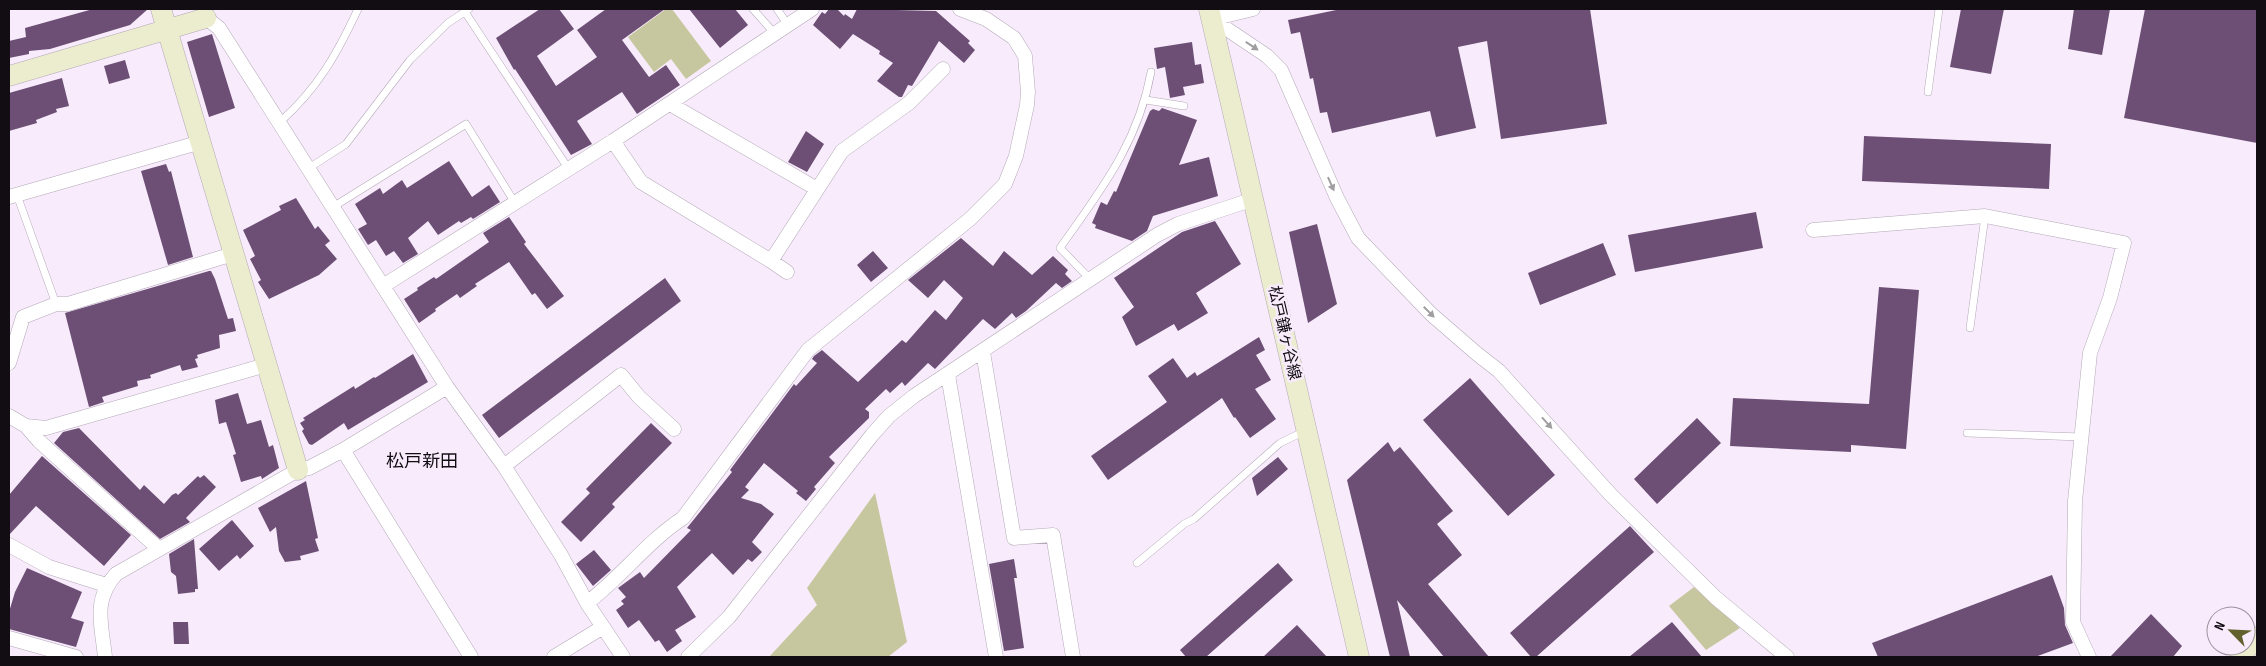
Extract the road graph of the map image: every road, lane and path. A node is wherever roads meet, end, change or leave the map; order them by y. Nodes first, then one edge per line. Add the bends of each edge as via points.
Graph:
1 (161, 9) edge
2 (358, 9) edge
3 (753, 9) edge
4 (777, 9) edge
5 (812, 9) edge
6 (960, 9) edge
7 (1253, 9) edge
8 (1939, 9) edge
9 (467, 10) edge
10 (1210, 14) edge
11 (206, 18) joint
12 (788, 25) junction
13 (166, 30) junction
14 (775, 34) junction
15 (943, 69) dead end
16 (1151, 72) dead end
17 (9, 76) edge
18 (1928, 92) dead end
19 (1146, 100) junction
20 (670, 104) junction
21 (1184, 106) dead end
22 (280, 122) junction
23 (613, 141) junction
24 (200, 142) junction
25 (309, 168) junction
26 (568, 168) junction
27 (817, 189) junction
28 (13, 196) edge
29 (1254, 199) junction
30 (515, 203) junction
31 (333, 207) junction
32 (1985, 216) junction
33 (1812, 230) dead end
34 (233, 254) junction
35 (771, 261) junction
36 (787, 272) dead end
37 (1090, 279) junction
38 (383, 286) junction
39 (56, 304) junction
40 (1970, 328) dead end
41 (983, 352) junction
42 (9, 363) edge
43 (266, 365) junction
44 (948, 375) junction
45 (447, 387) junction
46 (9, 416) edge
47 (26, 426) junction
48 (674, 430) dead end
49 (1307, 430) junction
50 (1967, 433) dead end
51 (2081, 437) junction
52 (343, 450) junction
53 (504, 466) junction
54 (298, 470) junction
55 (9, 544) edge
56 (159, 549) junction
57 (1137, 563) dead end
58 (106, 585) junction
59 (587, 603) junction
60 (603, 627) junction
61 (2257, 637) edge
62 (9, 638) edge
63 (76, 657) edge
64 (105, 657) edge
65 (471, 657) edge
66 (554, 657) edge
67 (623, 657) edge
68 (688, 657) edge
69 (996, 657) edge
70 (1073, 657) edge
71 (1359, 657) edge
72 (1787, 657) edge
73 (2089, 657) edge
74 (2240, 657) edge

1 - 13 street
2 - 22 lane via 337,54 317,83
3 - 14 lane
4 - 12 lane
5 - 12 street
6 - 59 street via 986,19 1014,38 1025,56 1027,105 1016,156 1005,184 970,219 808,350 683,518 670,526
7 - 10 street
8 - 18 lane
9 - 25 lane via 410,60 346,144
9 - 26 lane
10 - 29 street, 松戸鎌ヶ谷線
10 -> 72 street via 1281,70 1358,238 1431,314 1499,371 1612,495 1716,598
11 - 13 street
11 - 22 street via 218,28
12 - 14 street
13 - 17 street
13 - 24 street
14 - 20 street
15 - 27 street via 909,103 842,151
16 - 19 lane
19 - 21 lane
19 - 37 lane via 1118,164 1060,248
20 - 23 street
20 - 27 street
22 - 25 street
23 - 26 street
23 - 35 street via 640,182
24 - 28 street
24 - 34 street
25 - 31 street
26 - 30 street
27 - 35 street
28 - 39 lane
29 - 37 street via 1178,224
29 - 49 street, 松戸鎌ヶ谷線
30 - 31 lane via 466,124
30 - 38 street
31 - 38 street
32 - 33 street
32 - 40 lane
32 - 51 street via 2124,243 2110,298 2090,353
34 - 39 street via 68,304
34 - 43 street
35 - 36 street
37 - 41 street
38 - 45 street
39 - 42 street via 23,316
41 - 44 street
41 - 70 street via 1014,538 1053,535
43 - 47 street via 46,428
43 - 54 street
44 - 68 street via 889,416 729,617
44 - 69 street
45 - 52 street
45 - 53 street
46 - 47 street
47 - 56 street
48 - 53 street via 621,375
49 - 57 lane via 1280,443 1194,519
49 - 71 street, 松戸鎌ヶ谷線
50 - 51 lane
51 - 73 street via 2075,501 2073,622
52 - 54 street via 309,468
52 - 65 street
53 - 59 street via 561,555
54 - 56 street
55 - 58 street via 49,567
56 - 58 street via 116,574
58 - 64 street via 100,602
59 - 60 street
60 - 66 street
60 - 67 street
61 - 74 street
62 - 63 street

